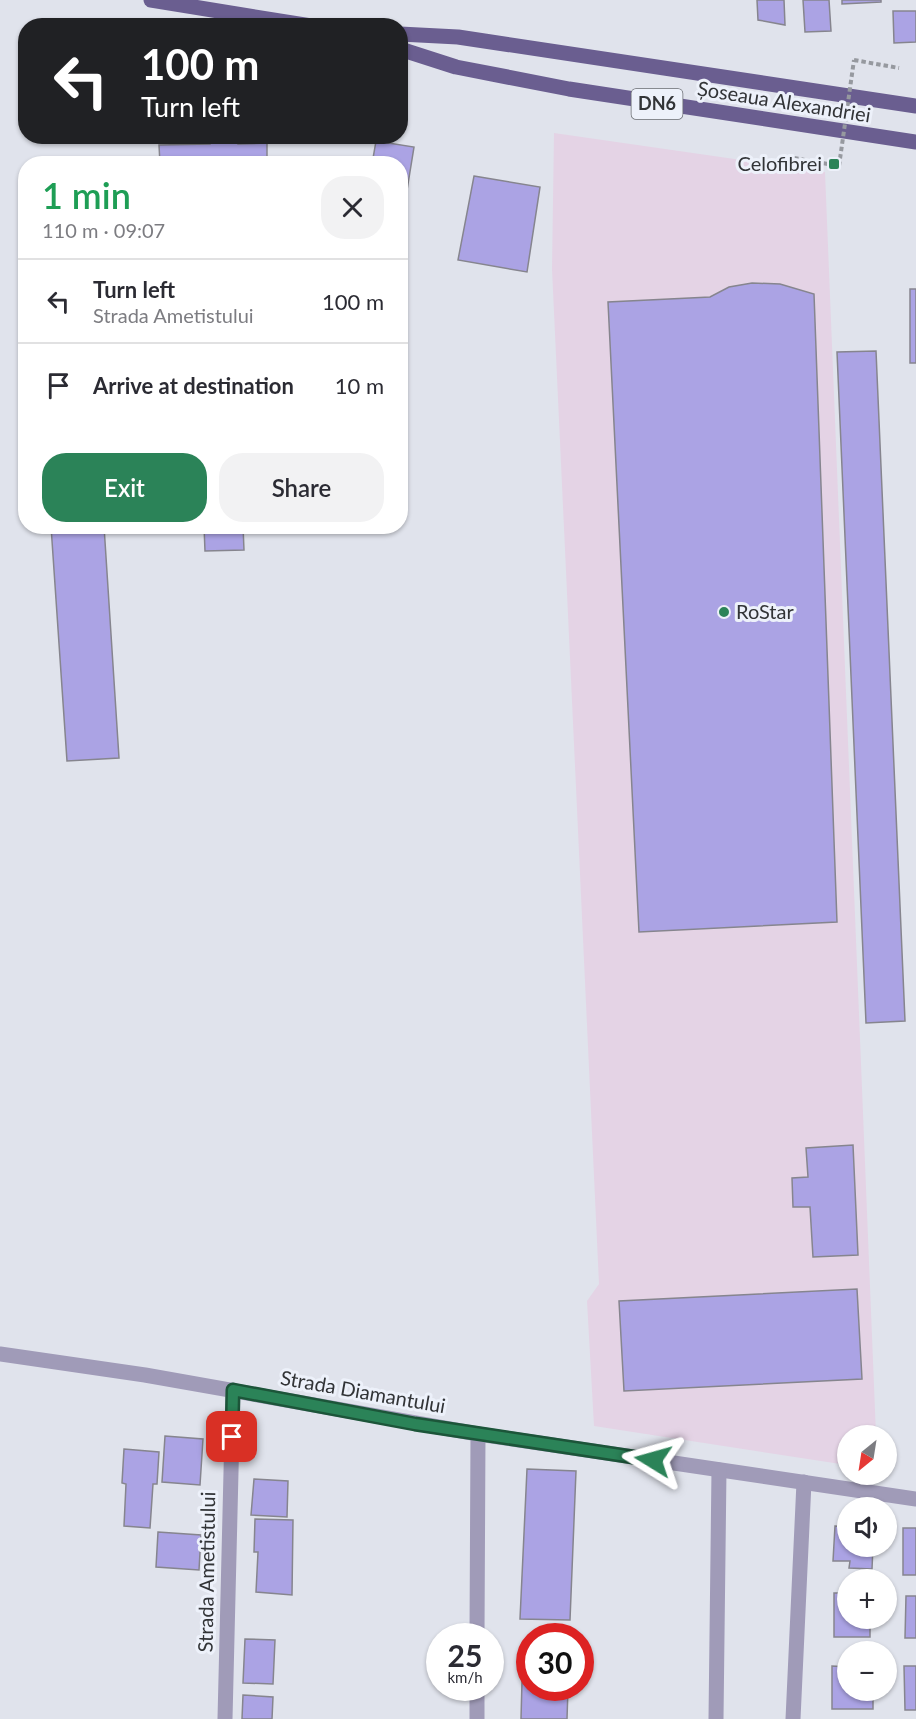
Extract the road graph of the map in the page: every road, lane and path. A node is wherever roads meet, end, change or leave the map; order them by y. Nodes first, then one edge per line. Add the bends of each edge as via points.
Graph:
1 (151, 0) edge
2 (261, 18) edge
3 (408, 34) edge
4 (408, 52) edge
5 (899, 68) dead end
6 (916, 106) edge
7 (916, 142) edge
8 (794, 158) dead end
9 (0, 1354) edge
10 (233, 1390) junction
11 (478, 1434) junction
12 (719, 1470) junction
13 (804, 1482) junction
14 (916, 1499) edge
15 (477, 1623) edge
16 (477, 1701) edge
17 (225, 1719) edge
18 (477, 1719) edge
19 (716, 1719) edge
20 (793, 1719) edge

1 - 2 main road
3 - 6 main road, Șoseaua Alexandriei / DN6 via 458,37
4 - 7 main road, Șoseaua Alexandriei / DN6 via 456,67 569,89
5 - 8 path, bridge via 854,60 839,166
9 - 10 street, Strada Diamantului
10 - 11 street, Strada Diamantului
10 - 17 street, Strada Ametistului
11 - 12 street, Strada Diamantului
11 - 15 street
12 - 13 street, Strada Diamantului
12 - 19 street
13 - 14 street, Strada Diamantului
13 - 20 street
16 - 18 street

